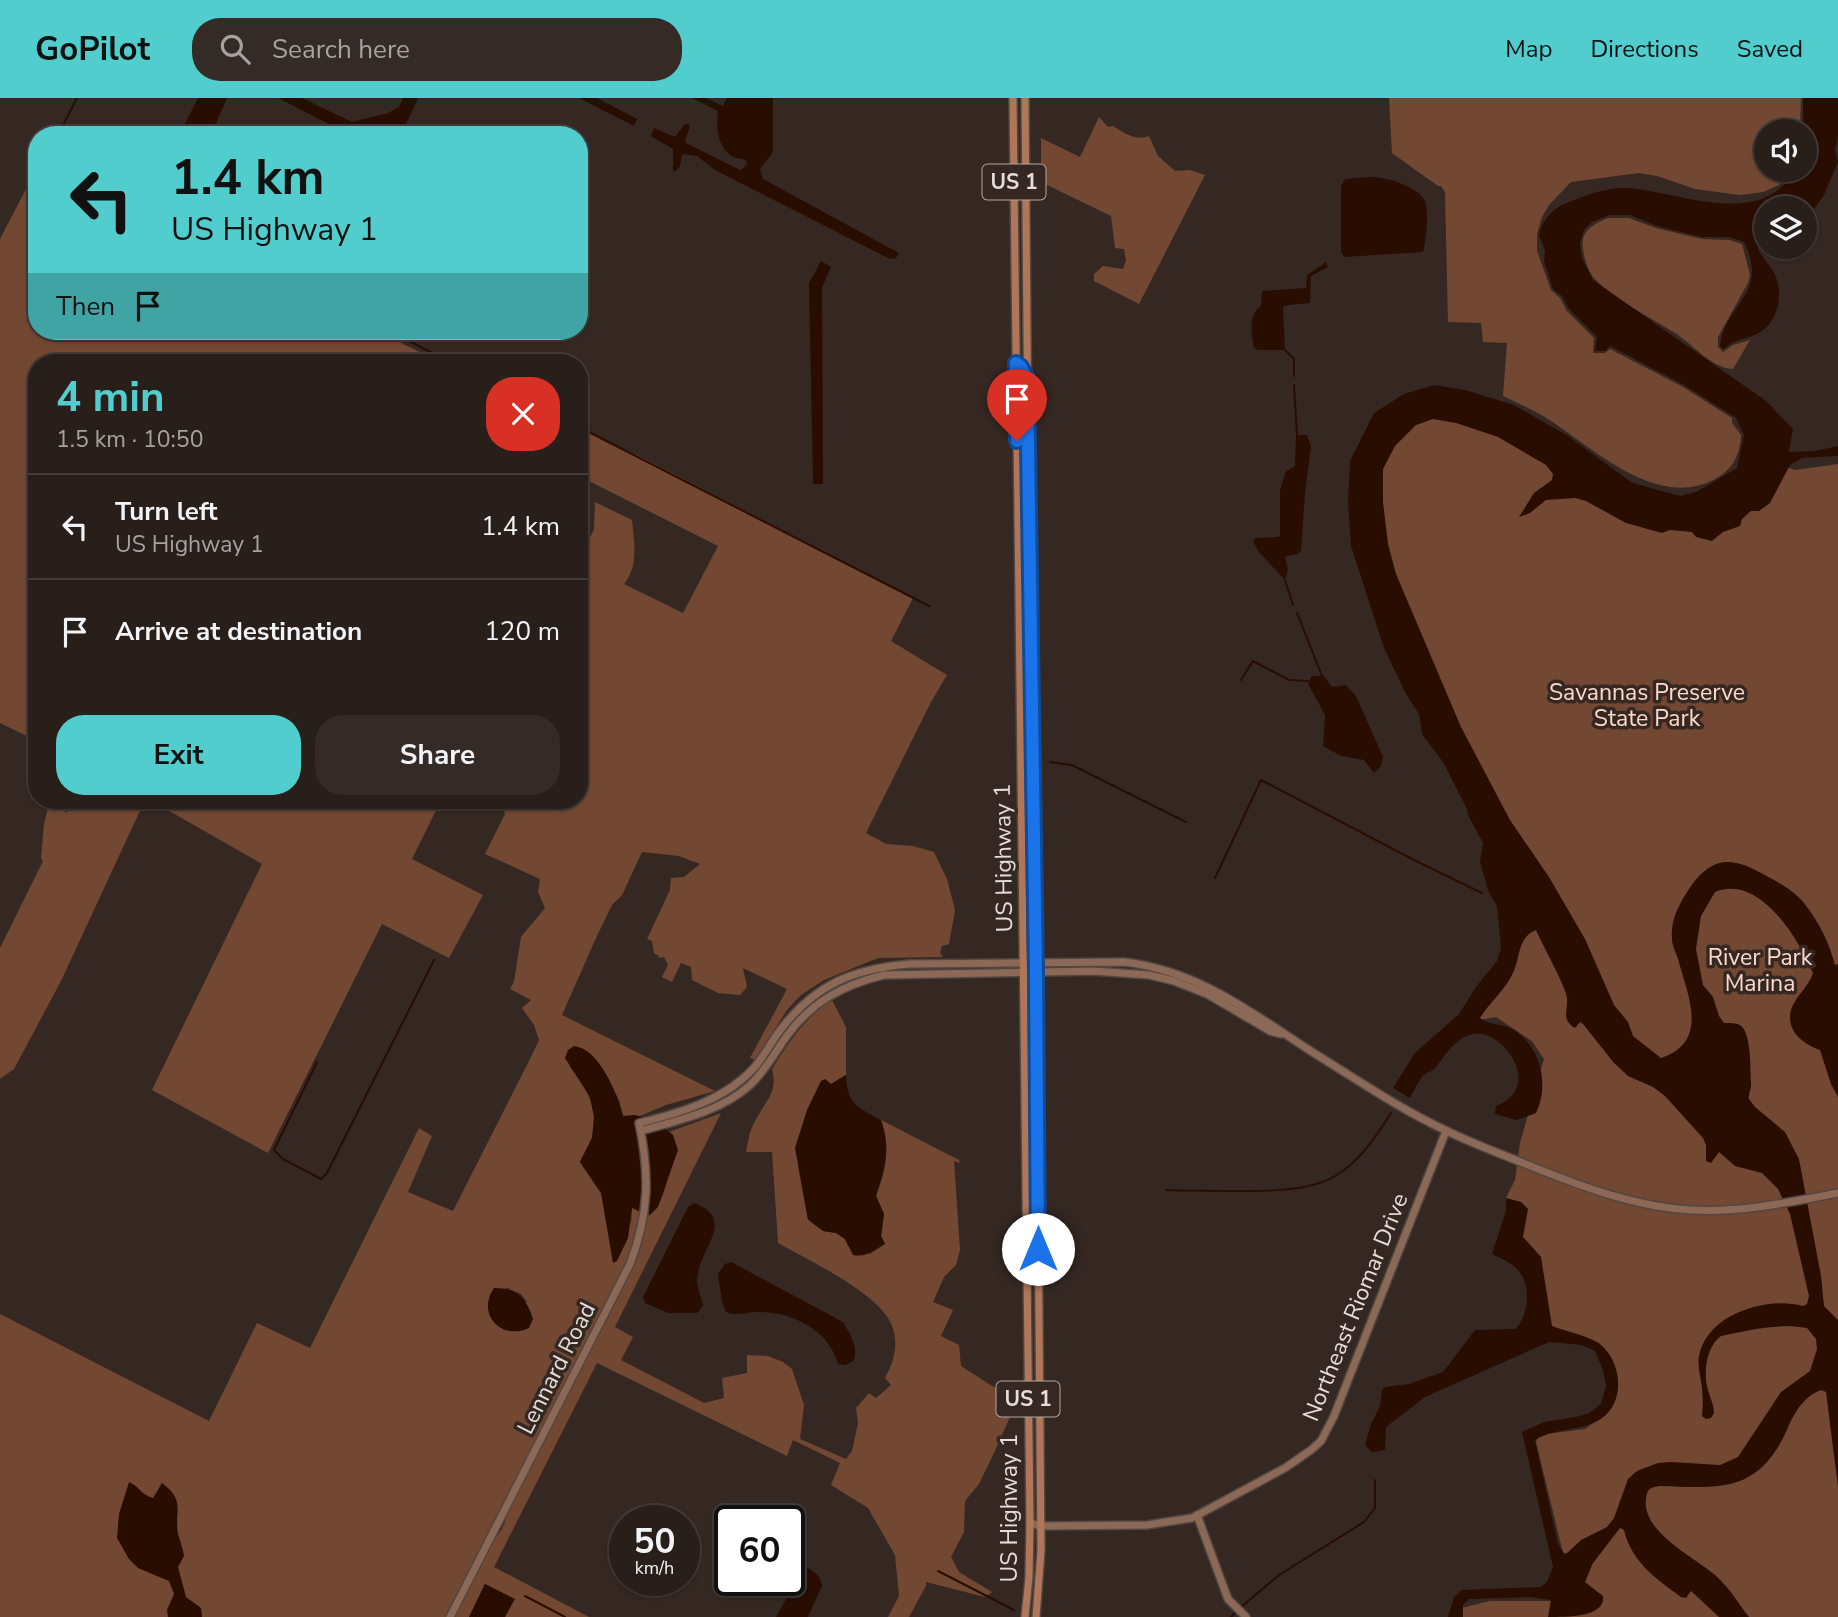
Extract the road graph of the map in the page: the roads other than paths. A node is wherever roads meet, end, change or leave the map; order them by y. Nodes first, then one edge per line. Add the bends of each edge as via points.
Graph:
1 (1013, 98) edge
2 (1025, 98) edge
3 (1016, 346) junction
4 (1027, 360) junction
5 (1016, 363) junction
6 (1027, 378) junction
7 (1021, 698) junction
8 (1021, 713) junction
9 (1032, 726) junction
10 (1032, 739) junction
11 (1024, 962) junction
12 (1036, 963) junction
13 (1024, 972) junction
14 (1036, 972) junction
15 (1286, 1035) junction
16 (640, 1127) junction
17 (1446, 1131) junction
18 (1838, 1194) edge
19 (1027, 1230) junction
20 (1038, 1249) junction
21 (1027, 1251) junction
22 (1038, 1267) junction
23 (1196, 1515) junction
24 (1030, 1523) junction
25 (1041, 1523) junction
26 (450, 1617) edge
27 (1025, 1617) edge
28 (1036, 1617) edge
29 (1246, 1617) edge

1 - 3 main road, US Highway 1 / US 1
2 - 4 main road, US Highway 1 / US 1
3 - 4 main road
3 - 5 main road, US Highway 1 / US 1
4 - 6 main road, US Highway 1 / US 1
5 - 6 main road
5 - 7 main road, US Highway 1 / US 1
6 - 9 main road, US Highway 1 / US 1
7 - 8 main road, US Highway 1 / US 1
7 - 9 main road
8 - 10 main road
8 - 11 main road, US Highway 1 / US 1
9 - 10 main road, US Highway 1 / US 1
10 - 12 main road, US Highway 1 / US 1
11 - 12 street
11 - 13 main road, US Highway 1 / US 1
11 - 16 street via 909,964 854,973 813,995 753,1069 730,1088
12 - 14 main road, US Highway 1 / US 1
12 - 15 street via 1124,961 1175,972 1213,988
13 - 14 street
13 - 16 street via 906,973 856,982 802,1017 760,1075 736,1095 700,1114
13 - 19 main road, US Highway 1 / US 1
14 - 15 street via 1121,972 1174,981
14 - 20 main road, US Highway 1 / US 1
15 - 17 street
16 - 26 street, Lennard Road via 647,1181 645,1216 630,1264
17 - 18 street via 1602,1193 1656,1206 1719,1210
17 - 23 street, Northeast Riomar Drive via 1321,1441 1285,1468
19 - 20 main road
19 - 21 main road, US Highway 1 / US 1
20 - 22 main road, US Highway 1 / US 1
21 - 22 main road
21 - 24 main road, US Highway 1 / US 1
22 - 25 main road, US Highway 1 / US 1
23 - 25 street, Northeast Riomar Drive via 1147,1525
23 - 29 street via 1228,1599
24 - 25 street, Northeast Riomar Drive
24 - 27 main road, US Highway 1 / US 1
25 - 28 main road, US Highway 1 / US 1

